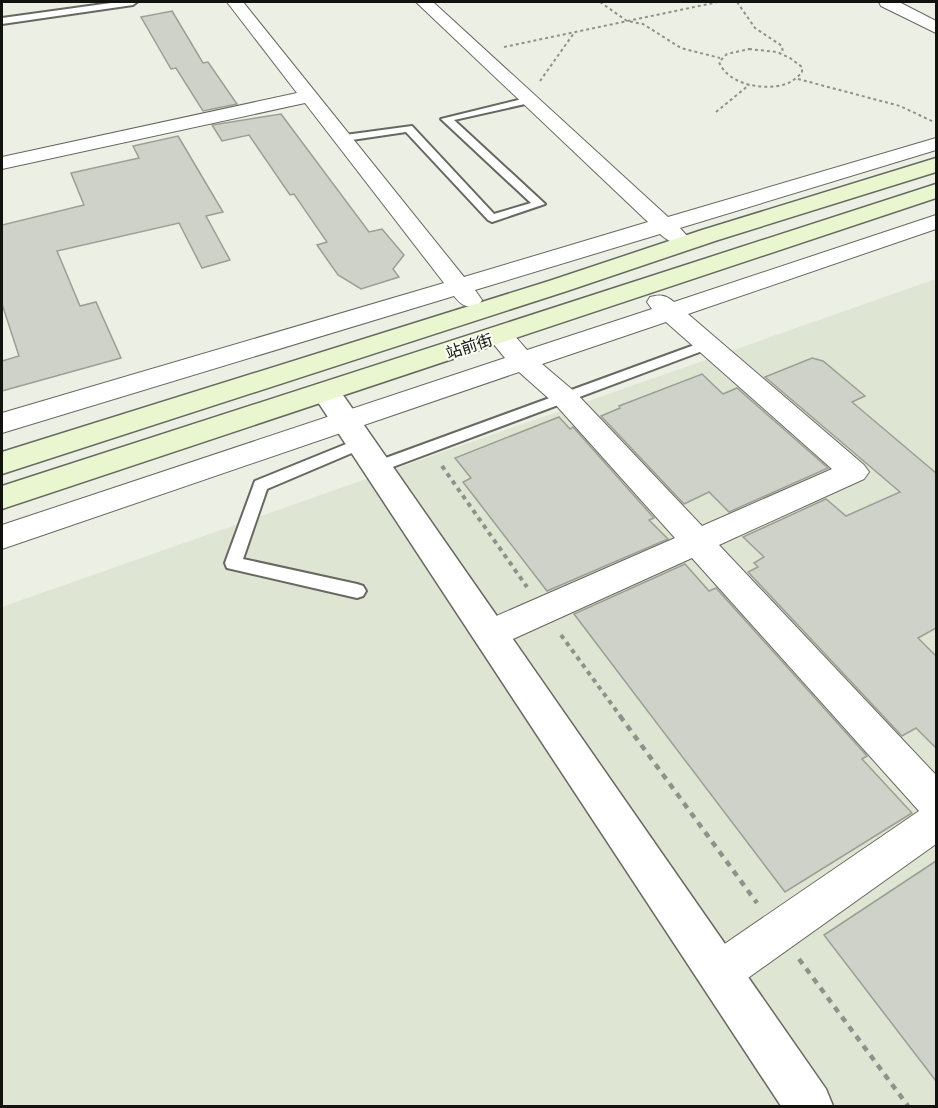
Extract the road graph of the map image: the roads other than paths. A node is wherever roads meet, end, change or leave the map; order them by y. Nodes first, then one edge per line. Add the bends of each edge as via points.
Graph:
1 (132, 2) edge
2 (235, 2) edge
3 (887, 2) edge
4 (428, 5) edge
5 (2, 21) edge
6 (936, 28) edge
7 (535, 92) junction
8 (311, 96) junction
9 (345, 138) junction
10 (936, 144) edge
11 (2, 163) edge
12 (936, 165) edge
13 (936, 191) edge
14 (936, 222) edge
15 (664, 225) junction
16 (686, 244) junction
17 (460, 286) junction
18 (645, 288) junction
19 (478, 311) junction
20 (669, 312) junction
21 (500, 336) junction
22 (708, 344) junction
23 (522, 361) junction
24 (326, 392) junction
25 (566, 398) junction
26 (2, 423) edge
27 (361, 444) junction
28 (2, 463) edge
29 (2, 498) edge
30 (2, 537) edge
31 (698, 541) junction
32 (357, 591) dead end
33 (490, 634) junction
34 (936, 802) edge
35 (936, 822) edge
36 (719, 973) junction
37 (809, 1107) edge

1 - 5 lane
2 - 8 street
3 - 6 street
4 - 7 street
7 - 9 lane via 446,119 539,204 492,218 408,128
7 - 15 street
8 - 9 street
8 - 11 street
9 - 17 street
10 - 15 street
12 - 16 main road, 站前街
13 - 18 main road, 站前街
14 - 20 street
15 - 16 street
15 - 17 street
16 - 19 main road, 站前街
17 - 19 street
17 - 26 street
18 - 20 street
18 - 21 main road, 站前街
19 - 28 main road, 站前街
20 - 22 street
20 - 23 street
21 - 23 street
21 - 24 main road, 站前街
22 - 25 lane
22 - 31 street via 854,472
23 - 25 street
23 - 27 street
24 - 27 street
24 - 29 main road, 站前街
25 - 27 lane via 430,448
25 - 31 street
27 - 30 street
27 - 32 lane via 260,484 233,563
27 - 33 street
31 - 33 street
31 - 34 street
33 - 36 street
35 - 36 street
36 - 37 street

